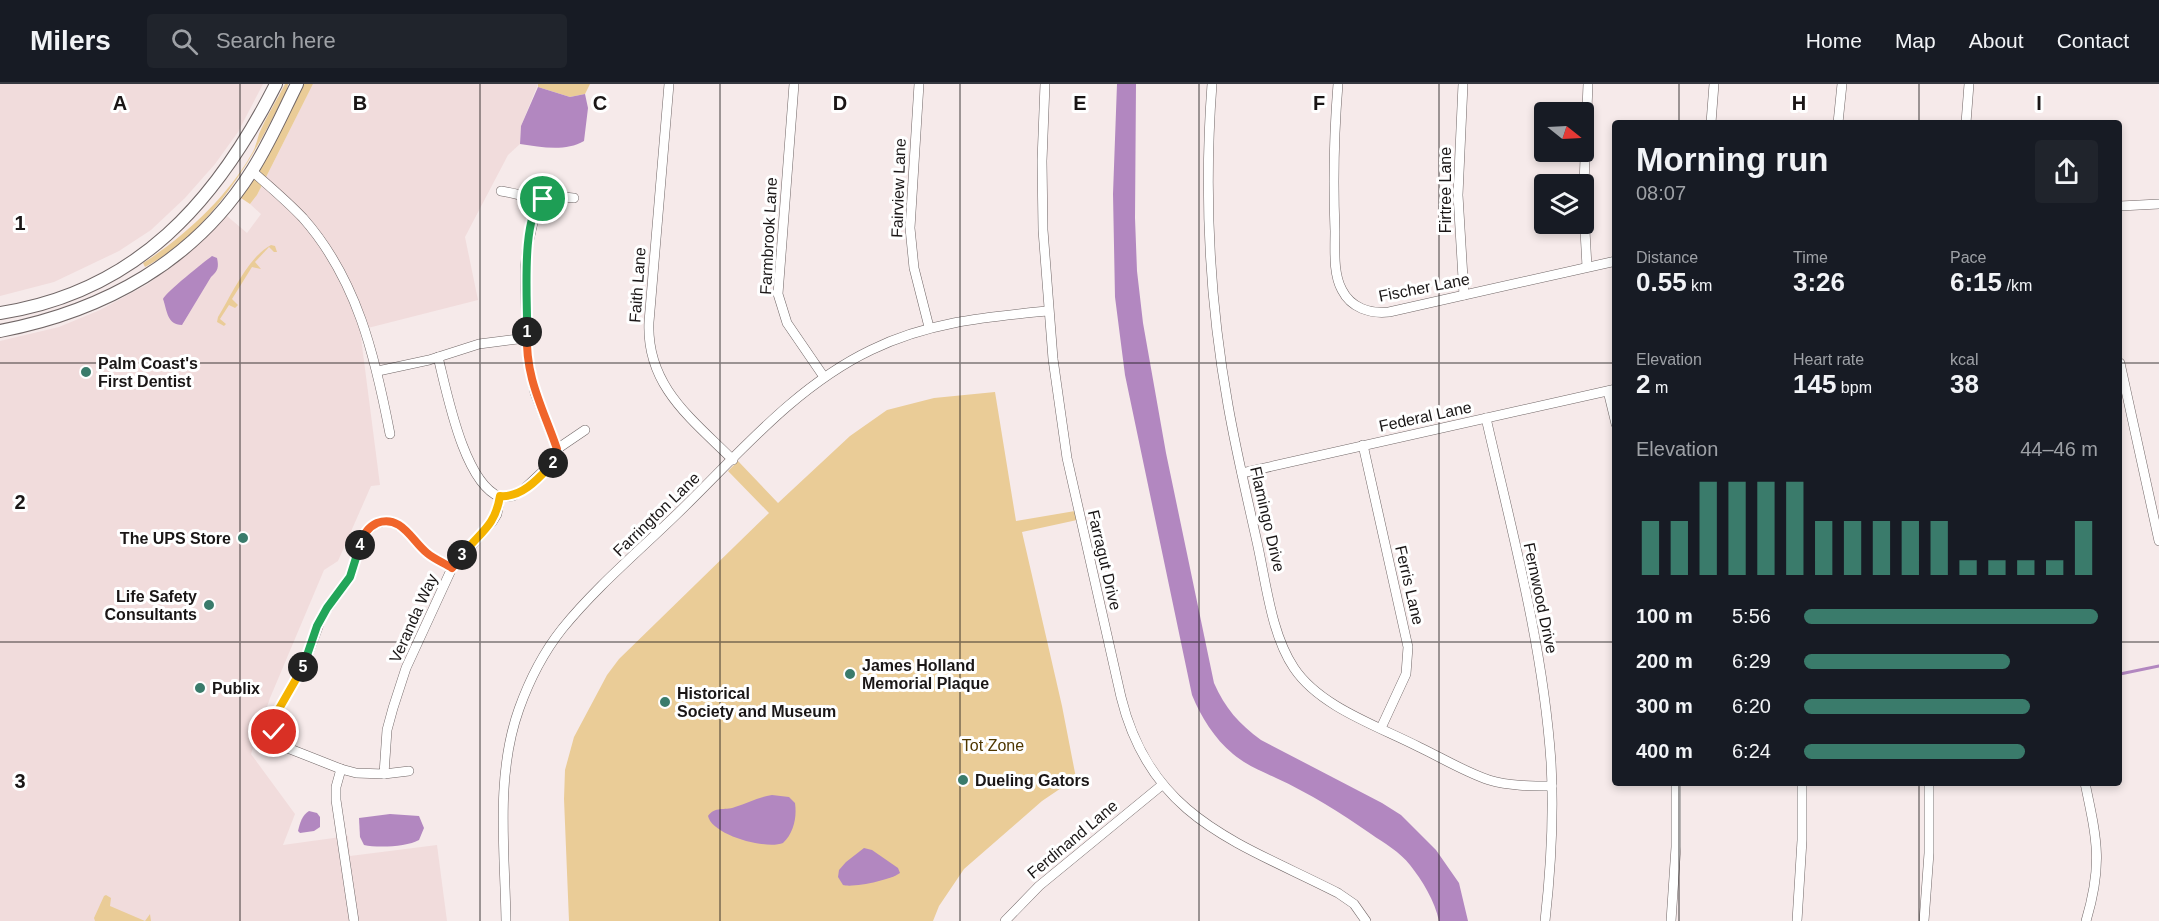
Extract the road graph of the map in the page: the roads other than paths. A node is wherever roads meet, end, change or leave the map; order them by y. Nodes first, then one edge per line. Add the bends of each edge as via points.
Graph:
1 (276, 84) edge
2 (297, 84) edge
3 (669, 84) edge
4 (794, 84) edge
5 (919, 84) edge
6 (1045, 84) edge
7 (1212, 84) edge
8 (1338, 84) edge
9 (1463, 84) edge
10 (1588, 84) edge
11 (1714, 84) edge
12 (1842, 84) edge
13 (1969, 84) edge
14 (1711, 120) edge
15 (1838, 120) edge
16 (1966, 120) edge
17 (252, 171) junction
18 (1584, 174) edge
19 (501, 191) dead end
20 (574, 198) dead end
21 (2159, 204) edge
22 (2122, 206) edge
23 (536, 209) junction
24 (1585, 234) edge
25 (1612, 262) edge
26 (1587, 267) junction
27 (1464, 295) junction
28 (1047, 311) junction
29 (0, 313) edge
30 (928, 327) junction
31 (0, 331) edge
32 (526, 338) junction
33 (438, 357) junction
34 (378, 371) junction
35 (2122, 372) edge
36 (824, 377) junction
37 (1612, 390) edge
38 (1486, 418) junction
39 (585, 430) dead end
40 (390, 434) dead end
41 (1364, 445) junction
42 (557, 449) junction
43 (733, 459) junction
44 (1242, 473) junction
45 (500, 496) junction
46 (2159, 541) edge
47 (452, 568) junction
48 (1381, 728) junction
49 (341, 769) junction
50 (409, 771) dead end
51 (384, 774) junction
52 (1162, 785) junction
53 (1552, 786) junction
54 (1676, 786) edge
55 (1802, 786) edge
56 (1929, 786) edge
57 (2086, 786) edge
58 (354, 921) edge
59 (507, 921) edge
60 (1005, 921) edge
61 (1366, 921) edge
62 (1545, 921) edge
63 (1671, 921) edge
64 (1797, 921) edge
65 (1924, 921) edge
66 (2086, 921) edge

1 - 29 street via 225,171 185,219 156,244 105,278 51,300
2 - 17 street
3 - 43 street, Faith Lane via 650,348 665,389
4 - 36 street, Farmbrook Lane via 778,294 787,322
5 - 30 street, Fairview Lane via 910,228 914,268
6 - 28 street, Farragut Drive via 1042,201
7 - 44 street, Flamingo Drive via 1208,159 1210,254 1220,351
8 - 27 street, Fischer Lane via 1334,217 1337,274 1344,294 1357,307 1379,313
9 - 27 street, Firtree Lane via 1458,195
10 - 18 street
11 - 14 street
12 - 15 street
13 - 16 street
17 - 31 street via 194,240 133,285 58,317
17 - 34 street via 303,218 333,261 360,312
19 - 23 street via 526,197
20 - 23 street via 547,198
21 - 22 street
23 - 32 street via 526,258
24 - 26 street
25 - 26 street, Fischer Lane
26 - 27 street, Fischer Lane
28 - 30 street, Farrington Lane
28 - 52 street, Farragut Drive via 1067,458 1125,712 1140,751
30 - 36 street, Farrington Lane via 868,351
32 - 33 street via 479,344
32 - 42 street via 535,393
33 - 34 street
33 - 45 street via 466,452 483,485
34 - 40 street
35 - 46 street
36 - 43 street, Farrington Lane via 775,417
37 - 38 street, Federal Lane
38 - 41 street, Federal Lane
38 - 53 street, Fernwood Drive via 1537,647
39 - 42 street
41 - 44 street, Federal Lane
41 - 48 street, Ferris Lane via 1408,646 1403,682
42 - 45 street via 554,462 523,490 513,496
43 - 59 street, Farrington Lane via 573,616 533,677 516,718 506,771
44 - 48 street, Flamingo Drive via 1275,623 1286,654 1301,677 1321,695
45 - 47 street, Veranda Way via 492,522
47 - 49 street via 425,552 407,531 393,522 375,524 364,535 350,577 322,616 304,665 273,726 285,747
47 - 51 street, Veranda Way via 398,689 387,730
48 - 53 street, Flamingo Drive via 1488,779 1515,785
49 - 51 street
49 - 58 street via 336,800
50 - 51 street
52 - 60 street, Ferdinand Lane via 1039,886
52 - 61 street, Farragut Drive via 1205,824 1338,893 1354,904
53 - 62 street, Fernwood Drive
54 - 63 street
55 - 64 street
56 - 65 street
57 - 66 street via 2098,861

